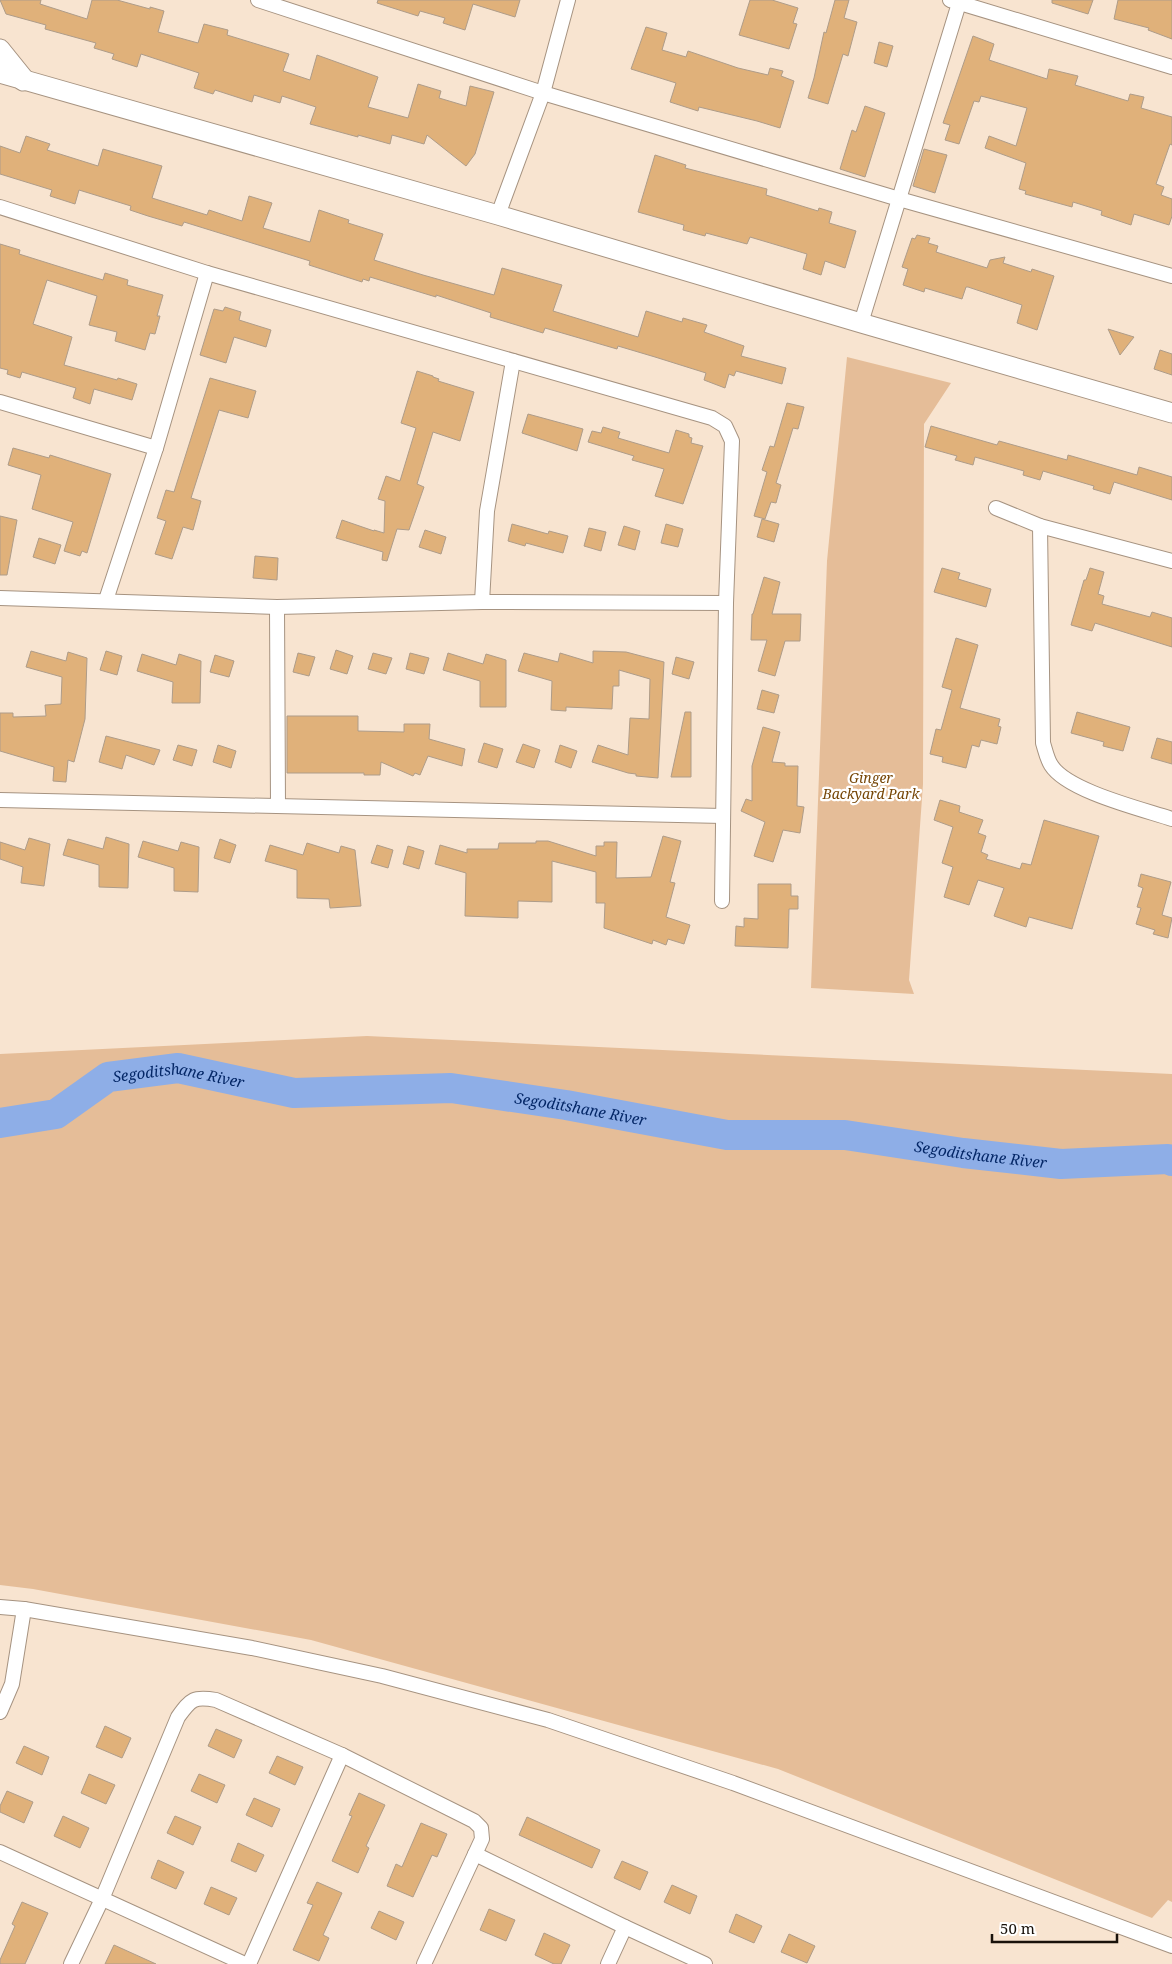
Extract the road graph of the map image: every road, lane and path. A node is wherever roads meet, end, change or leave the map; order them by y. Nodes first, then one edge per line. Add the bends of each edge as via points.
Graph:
1 (258, 0) edge
2 (568, 0) edge
3 (956, 1) edge
4 (0, 49) edge
5 (1172, 67) edge
6 (0, 73) edge
7 (25, 80) junction
8 (0, 86) edge
9 (543, 93) junction
10 (899, 199) junction
11 (0, 207) edge
12 (498, 215) junction
13 (207, 273) junction
14 (1172, 276) edge
15 (861, 323) junction
16 (513, 360) junction
17 (0, 402) edge
18 (1172, 413) edge
19 (156, 448) junction
20 (996, 508) dead end
21 (1040, 526) junction
22 (1172, 562) edge
23 (0, 598) edge
24 (106, 600) junction
25 (482, 602) junction
26 (726, 603) junction
27 (277, 607) junction
28 (0, 800) edge
29 (278, 806) junction
30 (723, 816) junction
31 (1172, 819) edge
32 (722, 901) dead end
33 (0, 1607) edge
34 (24, 1609) junction
35 (0, 1712) edge
36 (342, 1755) junction
37 (0, 1852) edge
38 (475, 1854) junction
39 (102, 1899) junction
40 (625, 1927) junction
41 (1172, 1946) edge
42 (71, 1964) edge
43 (247, 1964) edge
44 (424, 1964) edge
45 (608, 1964) edge
46 (705, 1964) edge

1 - 9 street
2 - 9 street
3 - 5 street
3 - 10 street
4 - 7 street
6 - 7 street
7 - 8 street
7 - 12 street
9 - 10 street
9 - 12 street
10 - 14 street
10 - 15 street
11 - 13 street
12 - 15 street
13 - 16 street
13 - 19 street
15 - 18 street
16 - 25 street via 487,510
16 - 26 street via 712,418 725,426 732,441
17 - 19 street
19 - 24 street
20 - 21 street
21 - 22 street
21 - 31 street via 1043,743 1051,765 1077,785
23 - 24 street
24 - 27 street
25 - 26 street
25 - 27 street
26 - 30 street
27 - 29 street
28 - 29 street
29 - 30 street
30 - 32 street
33 - 34 street
34 - 35 street via 12,1684
34 - 41 street via 252,1648 373,1674 548,1720 733,1783
36 - 38 street via 474,1821 481,1828 482,1839
36 - 39 street via 216,1700 201,1697 189,1702 178,1717
36 - 43 street
37 - 39 street
38 - 40 street
38 - 44 street
39 - 42 street
39 - 43 street
40 - 45 street
40 - 46 street

